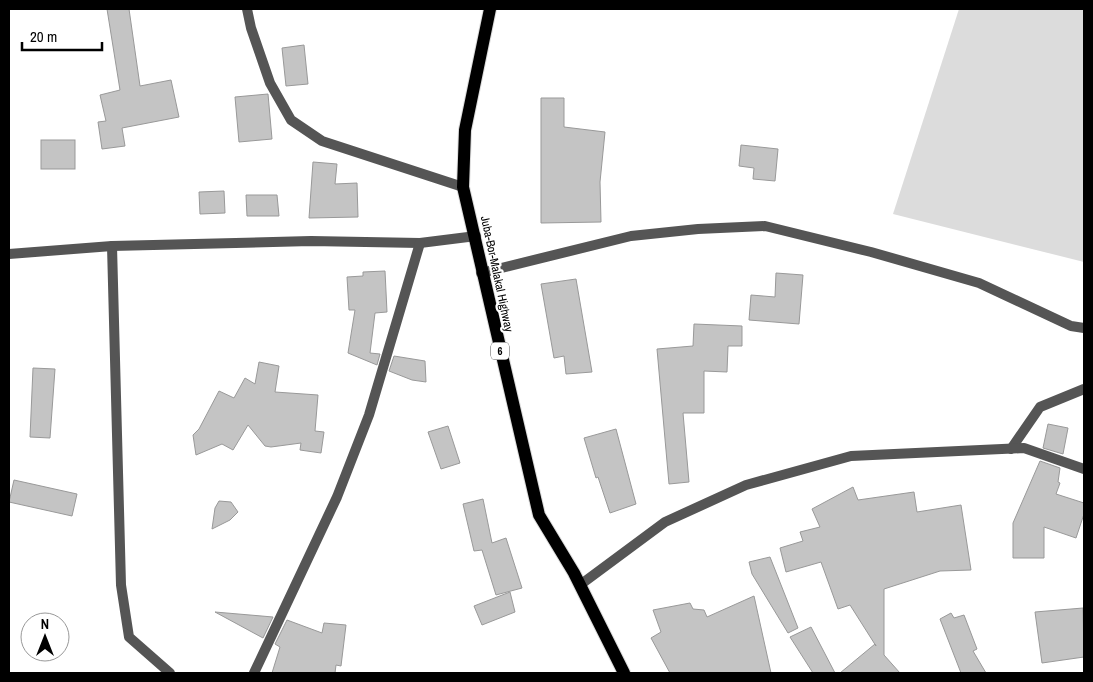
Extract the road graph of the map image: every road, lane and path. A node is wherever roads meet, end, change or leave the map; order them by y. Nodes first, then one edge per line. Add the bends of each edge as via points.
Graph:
1 (248, 9) edge
2 (490, 9) edge
3 (463, 188) junction
4 (476, 236) junction
5 (420, 243) junction
6 (112, 246) junction
7 (9, 254) edge
8 (481, 273) junction
9 (1084, 328) edge
10 (1084, 389) edge
11 (1011, 449) junction
12 (1084, 469) edge
13 (580, 584) junction
14 (170, 673) edge
15 (254, 673) edge
16 (624, 673) edge

1 - 3 street via 251,28 270,83 291,120 322,141
2 - 3 main road, Juba-Bor-Malakal Highway / 6 via 465,130
3 - 4 main road, Juba-Bor-Malakal Highway / 6
4 - 5 street
4 - 8 main road, Juba-Bor-Malakal Highway / 6
5 - 6 street via 311,240
5 - 15 street via 365,424 337,496
6 - 7 street
6 - 14 street via 121,584 129,637
8 - 9 street via 632,236 765,226 979,282 1071,326
8 - 13 main road, Juba-Bor-Malakal Highway / 6 via 539,515
10 - 11 street via 1040,407
11 - 12 street via 1024,448
11 - 13 street via 851,456 746,485 665,522
13 - 16 main road, Juba-Bor-Malakal Highway / 6

